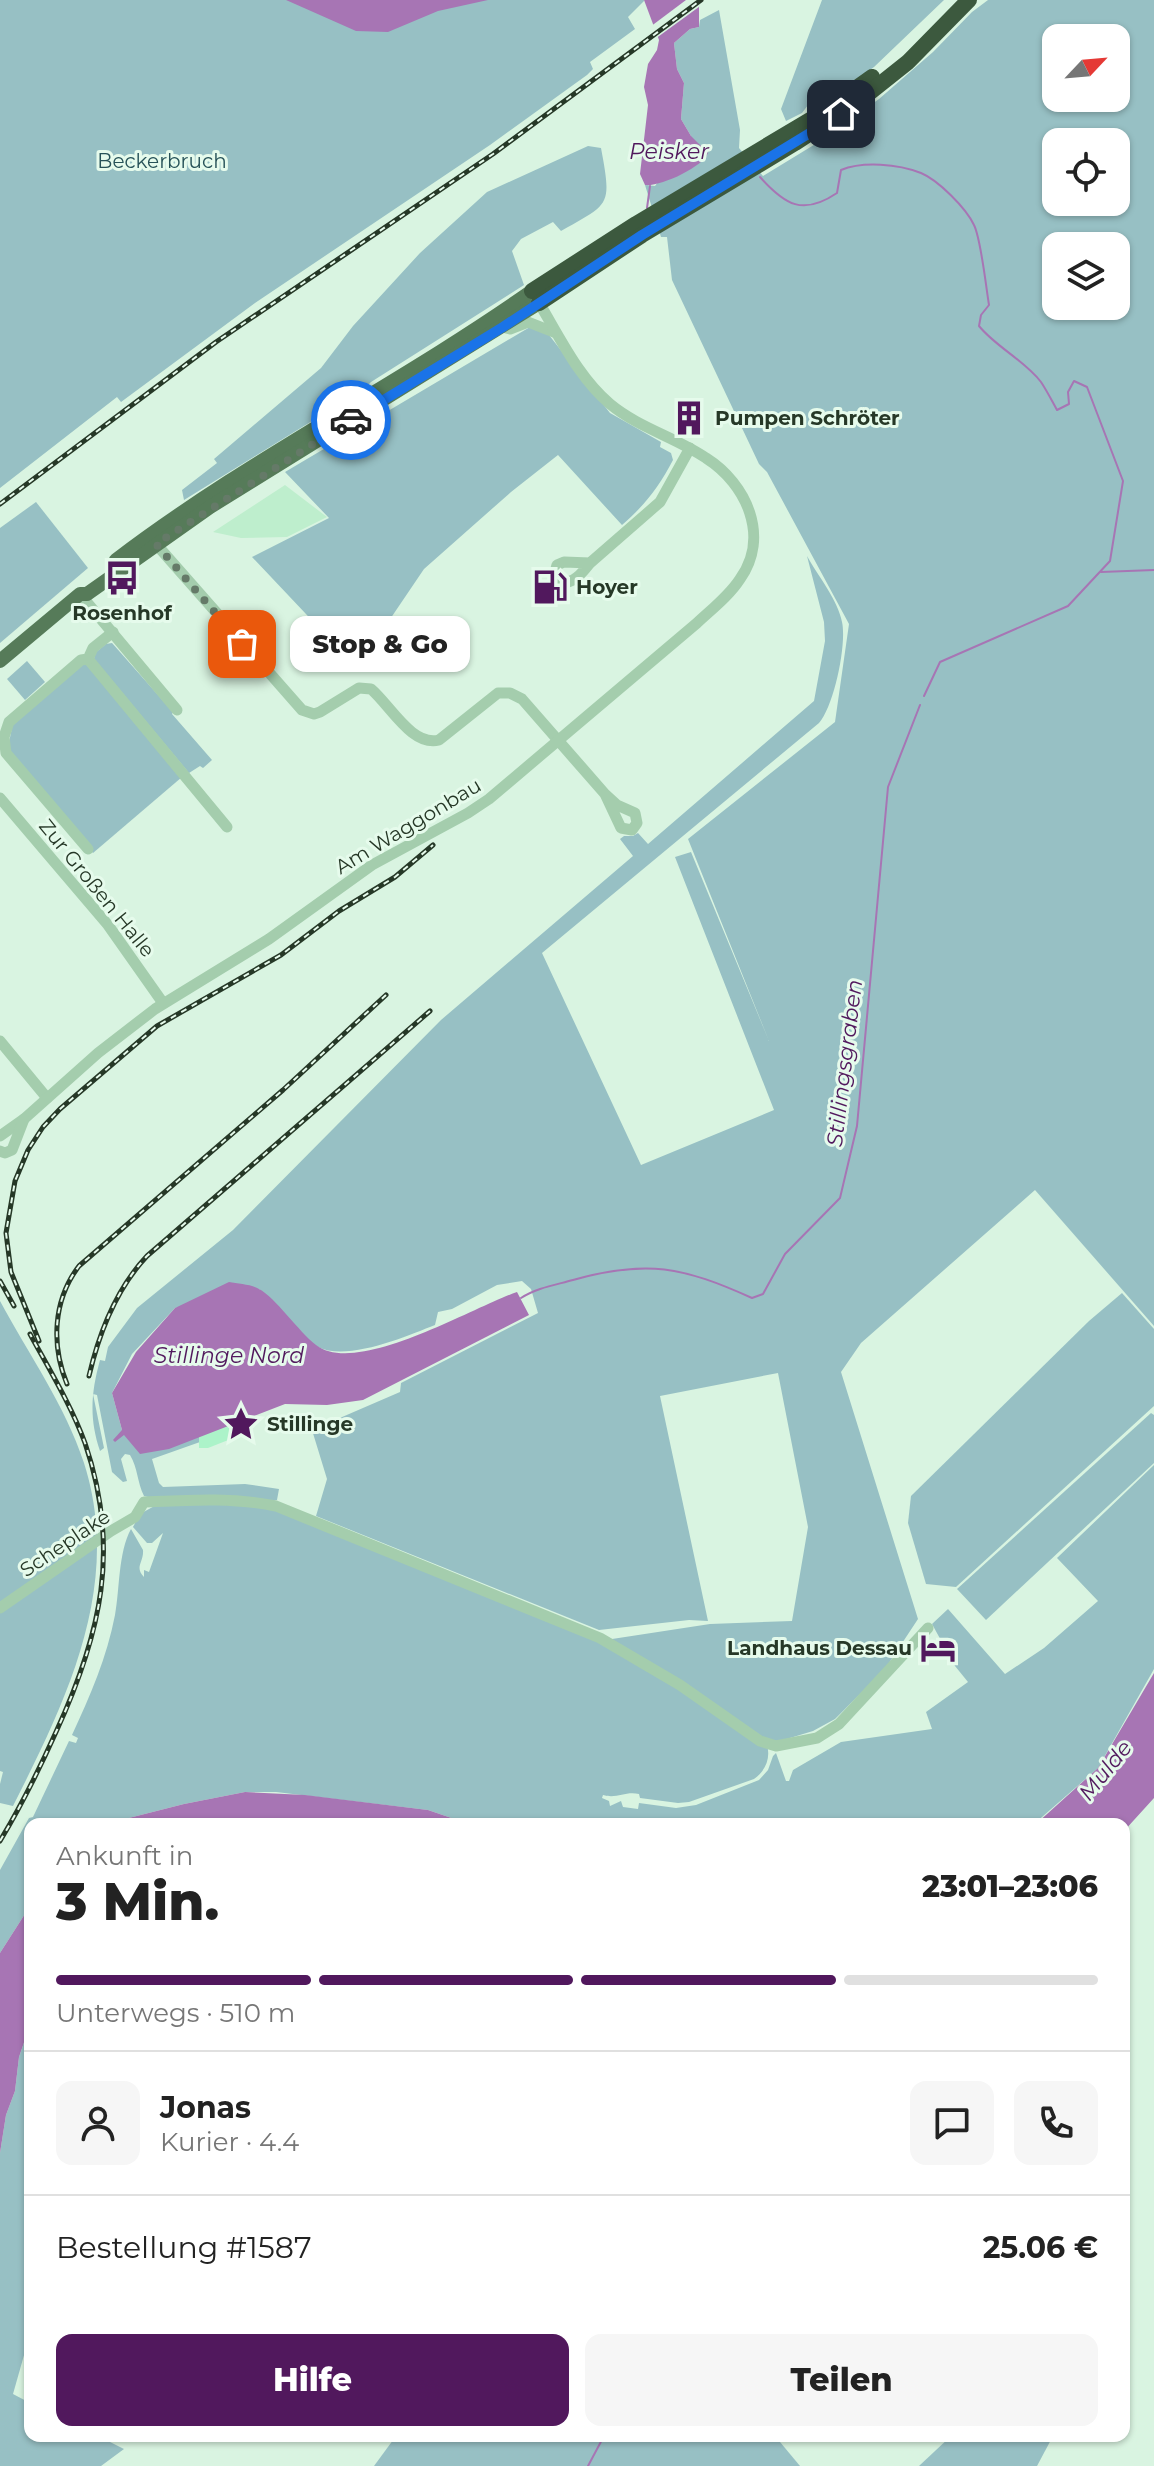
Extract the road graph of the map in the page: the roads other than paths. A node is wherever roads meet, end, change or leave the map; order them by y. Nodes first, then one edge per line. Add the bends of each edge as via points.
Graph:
1 (953, 0) edge
2 (969, 0) edge
3 (752, 161) junction
4 (536, 297) junction
5 (503, 327) junction
6 (557, 334) junction
7 (690, 448) junction
8 (156, 544) junction
9 (590, 563) dead end
10 (80, 594) junction
11 (113, 632) junction
12 (88, 659) junction
13 (0, 661) edge
14 (177, 710) dead end
15 (559, 741) junction
16 (605, 794) dead end
17 (0, 798) edge
18 (227, 827) dead end
19 (88, 849) dead end
20 (163, 1003) junction
21 (0, 1041) edge
22 (47, 1098) junction
23 (24, 1119) junction
24 (0, 1136) edge
25 (0, 1151) edge
26 (0, 1608) edge
27 (928, 1628) dead end

1 - 3 highway via 861,86
2 - 3 highway via 876,88 822,127
3 - 4 highway
4 - 5 main road
4 - 6 street, Am Waggonbau
4 - 10 main road via 163,525
5 - 6 street via 528,322
5 - 8 main road
6 - 7 street, Am Waggonbau via 602,396 635,422
7 - 9 street via 660,502
7 - 15 street, Am Waggonbau via 720,468 745,501 754,536 748,565 725,598
8 - 10 main road
8 - 15 street via 302,710 314,714 359,688 371,689 419,740 432,742 498,693 510,693 522,699
10 - 11 street
10 - 13 main road
11 - 12 street
11 - 14 street
12 - 18 street
12 - 19 street via 13,717 3,744
15 - 16 street
15 - 20 street, Am Waggonbau via 477,807 372,865 269,939
17 - 20 street, Zur Großen Halle via 108,925
20 - 22 street, Am Waggonbau
21 - 22 street
22 - 23 street, Am Waggonbau
23 - 24 street, Am Waggonbau
23 - 25 street, Am Waggonbau via 12,1150
26 - 27 street, Scheplake via 130,1521 144,1502 231,1499 276,1506 600,1638 760,1741 776,1746 817,1738 839,1724

